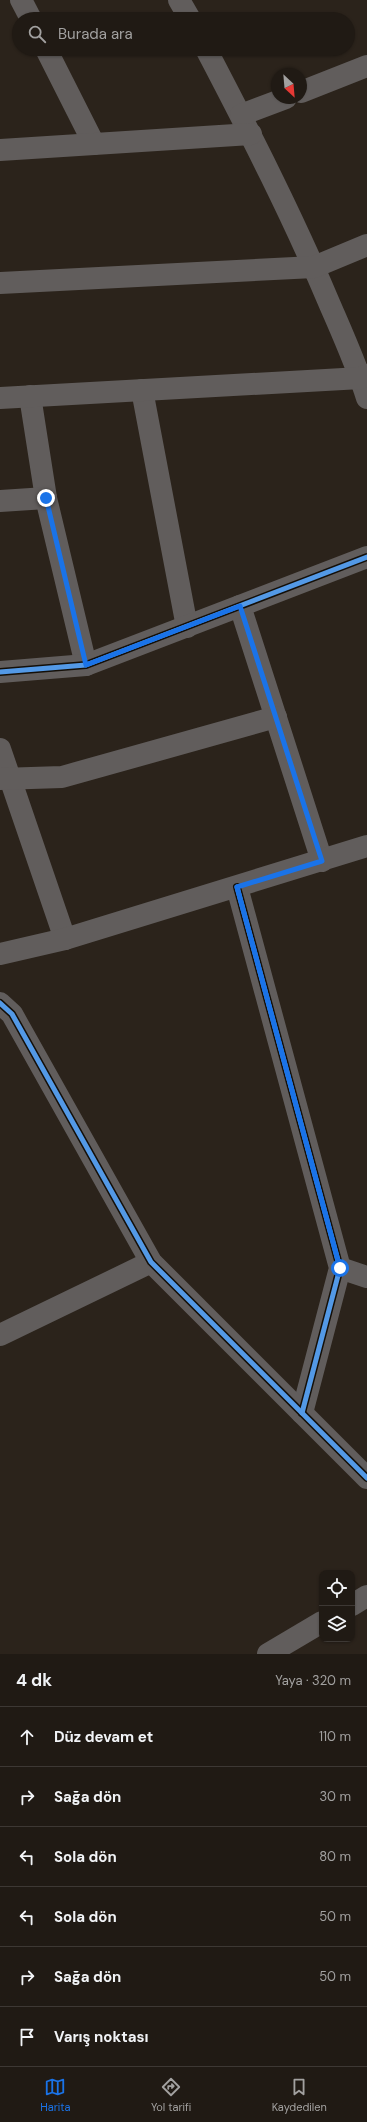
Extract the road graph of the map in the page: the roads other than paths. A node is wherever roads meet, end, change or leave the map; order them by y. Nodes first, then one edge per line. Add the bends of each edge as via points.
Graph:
1 (21, 0) edge
2 (179, 0) edge
3 (27, 12) edge
4 (186, 12) edge
5 (50, 56) edge
6 (210, 56) edge
7 (367, 66) edge
8 (307, 90) edge
9 (277, 104) edge
10 (246, 124) junction
11 (94, 144) junction
12 (0, 150) edge
13 (367, 245) edge
14 (314, 268) junction
15 (0, 283) edge
16 (365, 384) edge
17 (142, 390) junction
18 (30, 396) junction
19 (0, 398) edge
20 (46, 498) junction
21 (0, 501) edge
22 (367, 557) edge
23 (240, 606) junction
24 (187, 627) junction
25 (86, 665) junction
26 (0, 672) edge
27 (276, 717) junction
28 (0, 749) edge
29 (5, 779) edge
30 (367, 846) edge
31 (322, 861) junction
32 (237, 887) junction
33 (64, 939) junction
34 (0, 954) edge
35 (0, 1003) edge
36 (151, 1262) junction
37 (340, 1268) junction
38 (367, 1277) edge
39 (0, 1335) edge
40 (302, 1413) junction
41 (367, 1478) edge
42 (367, 1596) edge
43 (355, 1603) edge
44 (319, 1624) edge
45 (271, 1653) edge

1 - 3 street
2 - 4 street
5 - 11 street
6 - 10 street
7 - 8 street
9 - 10 street
10 - 11 street
10 - 14 street
11 - 12 street
13 - 14 street
14 - 15 street
14 - 16 street
16 - 17 street
17 - 18 street
17 - 24 street
18 - 19 street
18 - 20 street
20 - 21 street
20 - 25 street
22 - 23 street
23 - 24 street
23 - 27 street
24 - 25 street
25 - 26 street
27 - 29 street via 62,777
27 - 31 street
28 - 29 street
29 - 33 street
30 - 31 street
31 - 32 street
32 - 33 street
32 - 37 street
33 - 34 street
35 - 36 street via 12,1014
36 - 39 street
36 - 40 street
37 - 38 street
37 - 40 street
40 - 41 street
42 - 43 street
44 - 45 street

